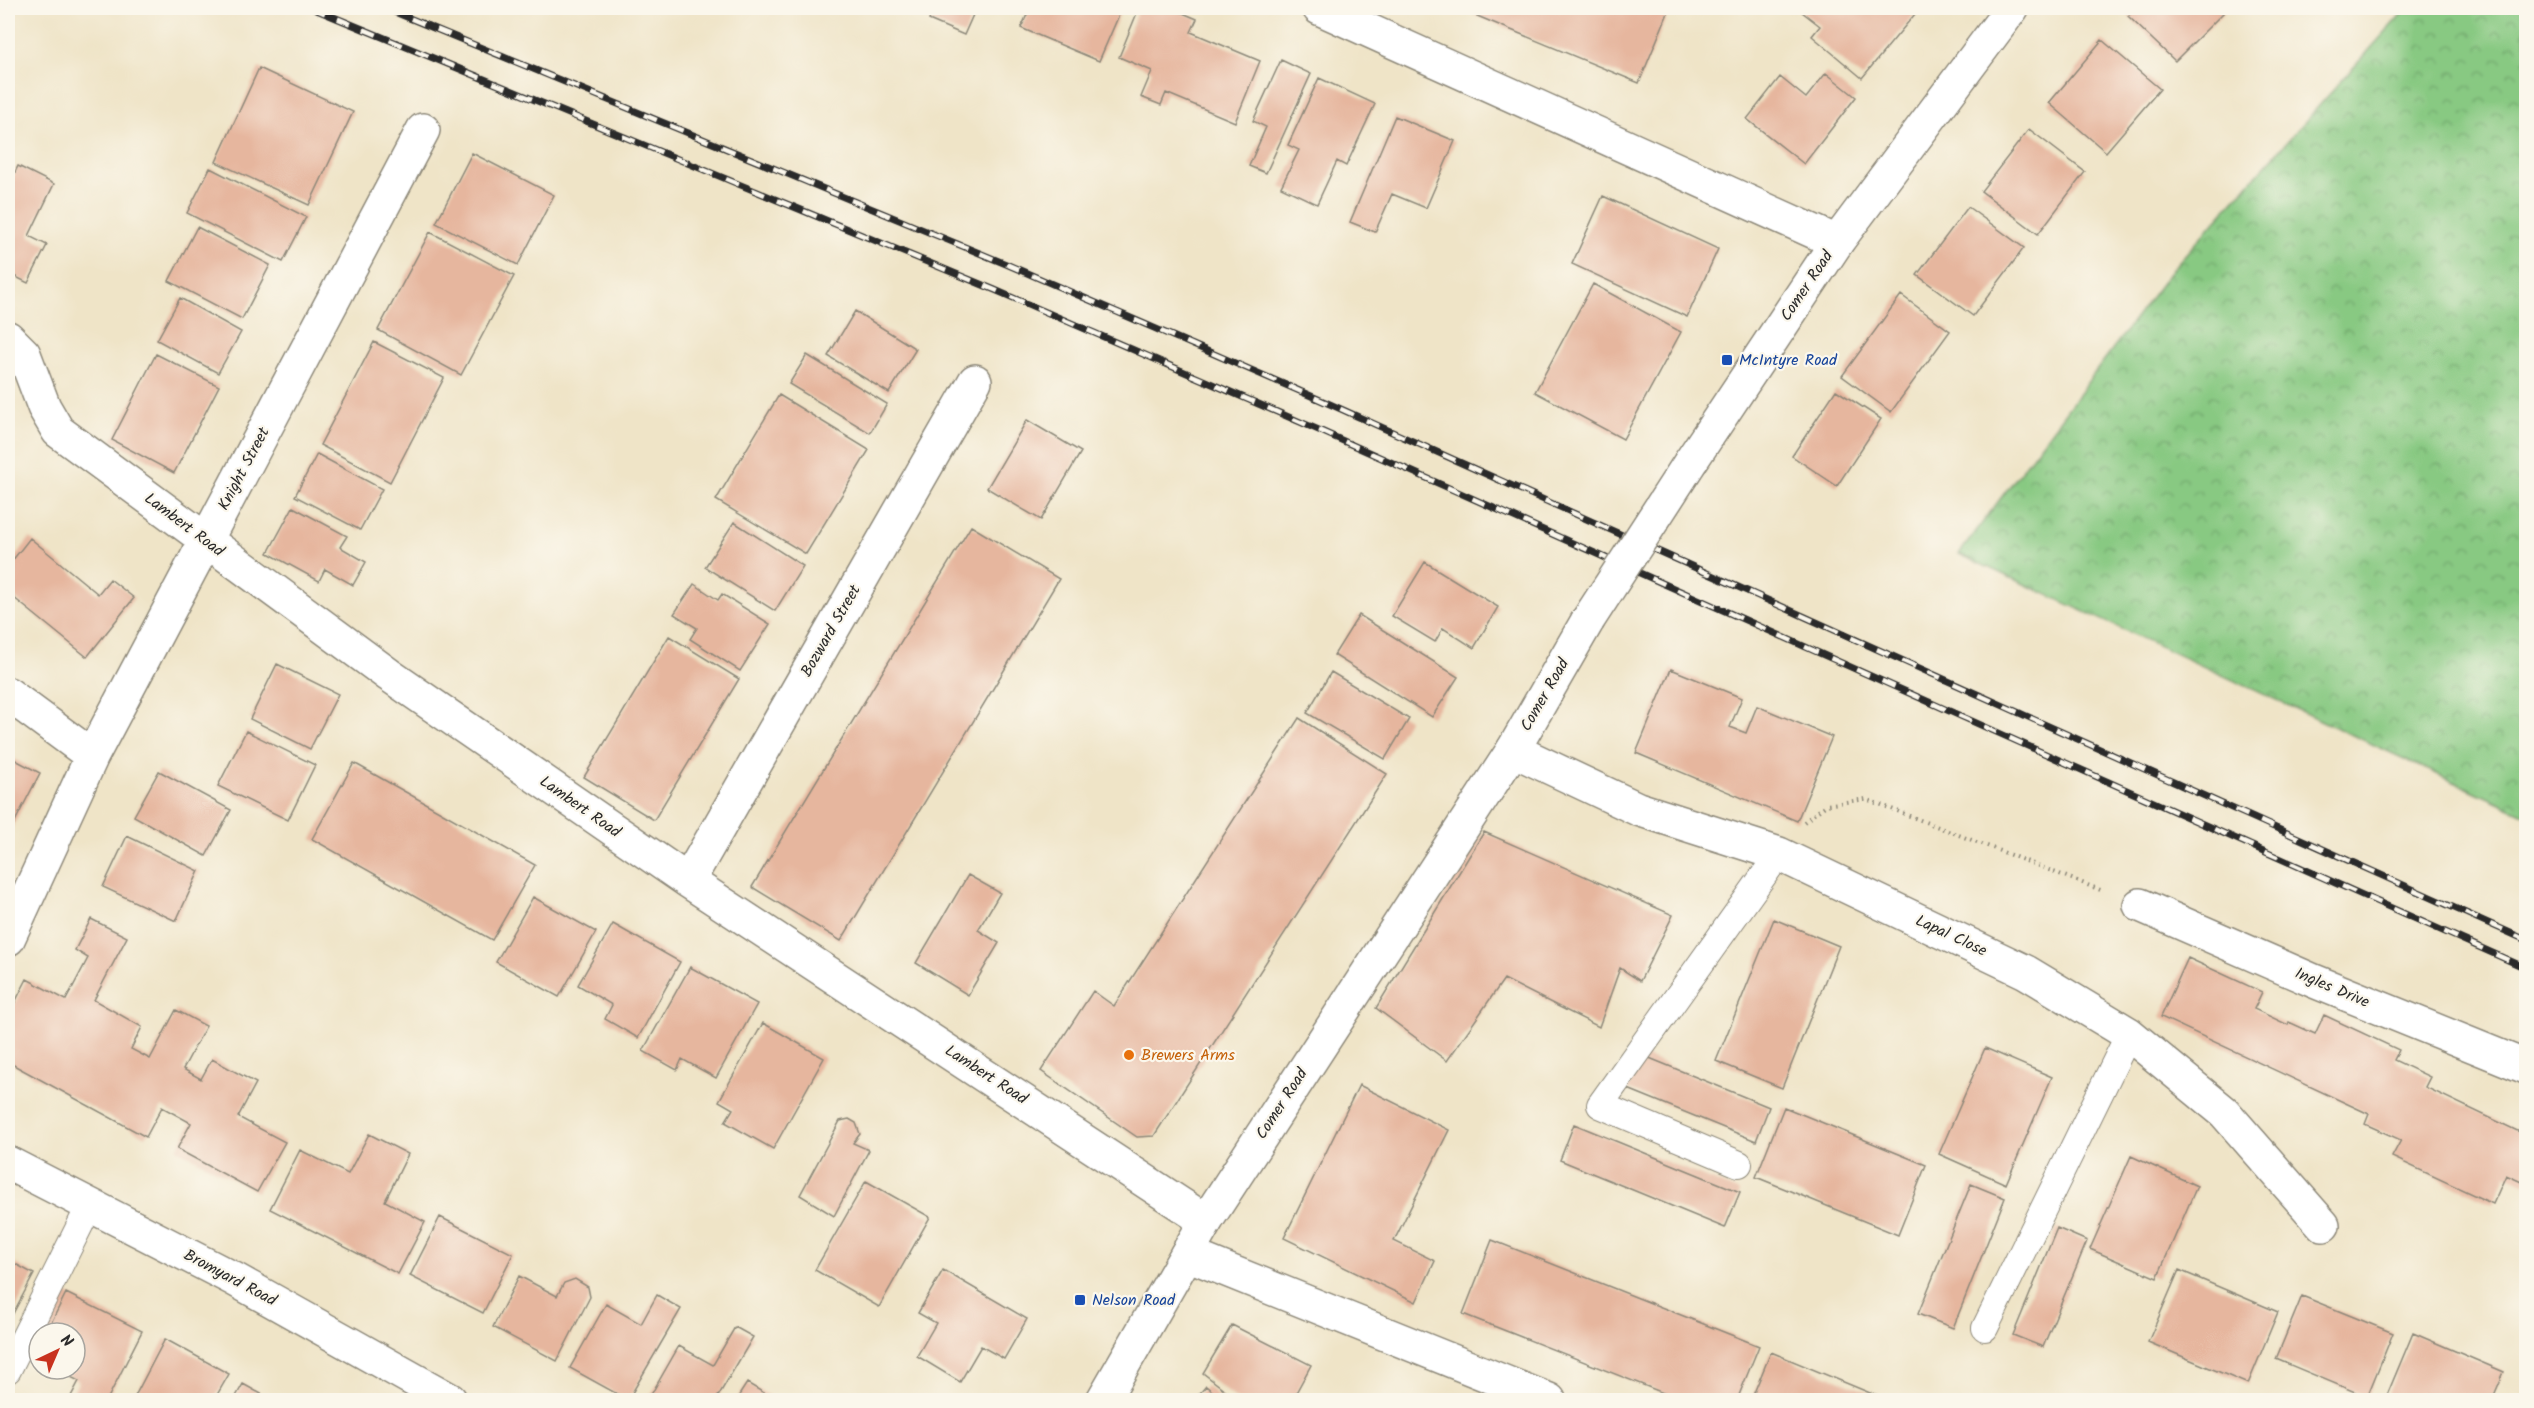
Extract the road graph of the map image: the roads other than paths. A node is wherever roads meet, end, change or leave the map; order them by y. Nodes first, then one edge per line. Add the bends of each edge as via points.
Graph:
1 (1319, 8) edge
2 (2012, 8) edge
3 (423, 130) dead end
4 (1837, 242) junction
5 (8, 338) edge
6 (975, 381) dead end
7 (206, 542) junction
8 (8, 694) edge
9 (1513, 750) junction
10 (92, 756) junction
11 (1779, 854) junction
12 (688, 881) junction
13 (2140, 905) road end
14 (8, 939) edge
15 (2129, 1034) junction
16 (2526, 1067) edge
17 (8, 1163) edge
18 (1739, 1164) dead end
19 (90, 1205) junction
20 (1206, 1221) junction
21 (2324, 1225) dead end
22 (1187, 1254) junction
23 (1985, 1328) dead end
24 (8, 1370) edge
25 (450, 1401) edge
26 (1103, 1401) edge
27 (1549, 1401) edge

1 - 4 street
2 - 4 street, Comer Road
3 - 7 street, Knight Street
4 - 9 street, Comer Road, bridge via 1588,620
5 - 7 street, Lambert Road via 24,354 44,407 58,431
6 - 12 street, Bozward Street
7 - 10 street, Knight Street
7 - 12 street, Lambert Road via 389,675
8 - 10 street
9 - 11 street, Lapal Close via 1638,809
9 - 20 street, Comer Road
10 - 14 street, Knight Street
11 - 15 street, Lapal Close via 2026,972
11 - 18 lane via 1600,1105
12 - 20 street, Lambert Road
13 - 16 street, Ingles Drive
15 - 21 street, Lapal Close via 2224,1112
15 - 23 lane
17 - 19 street, Bromyard Road
19 - 24 lane
19 - 25 street, Bromyard Road via 234,1279
20 - 22 street, Comer Road
22 - 26 street, Comer Road
22 - 27 street

